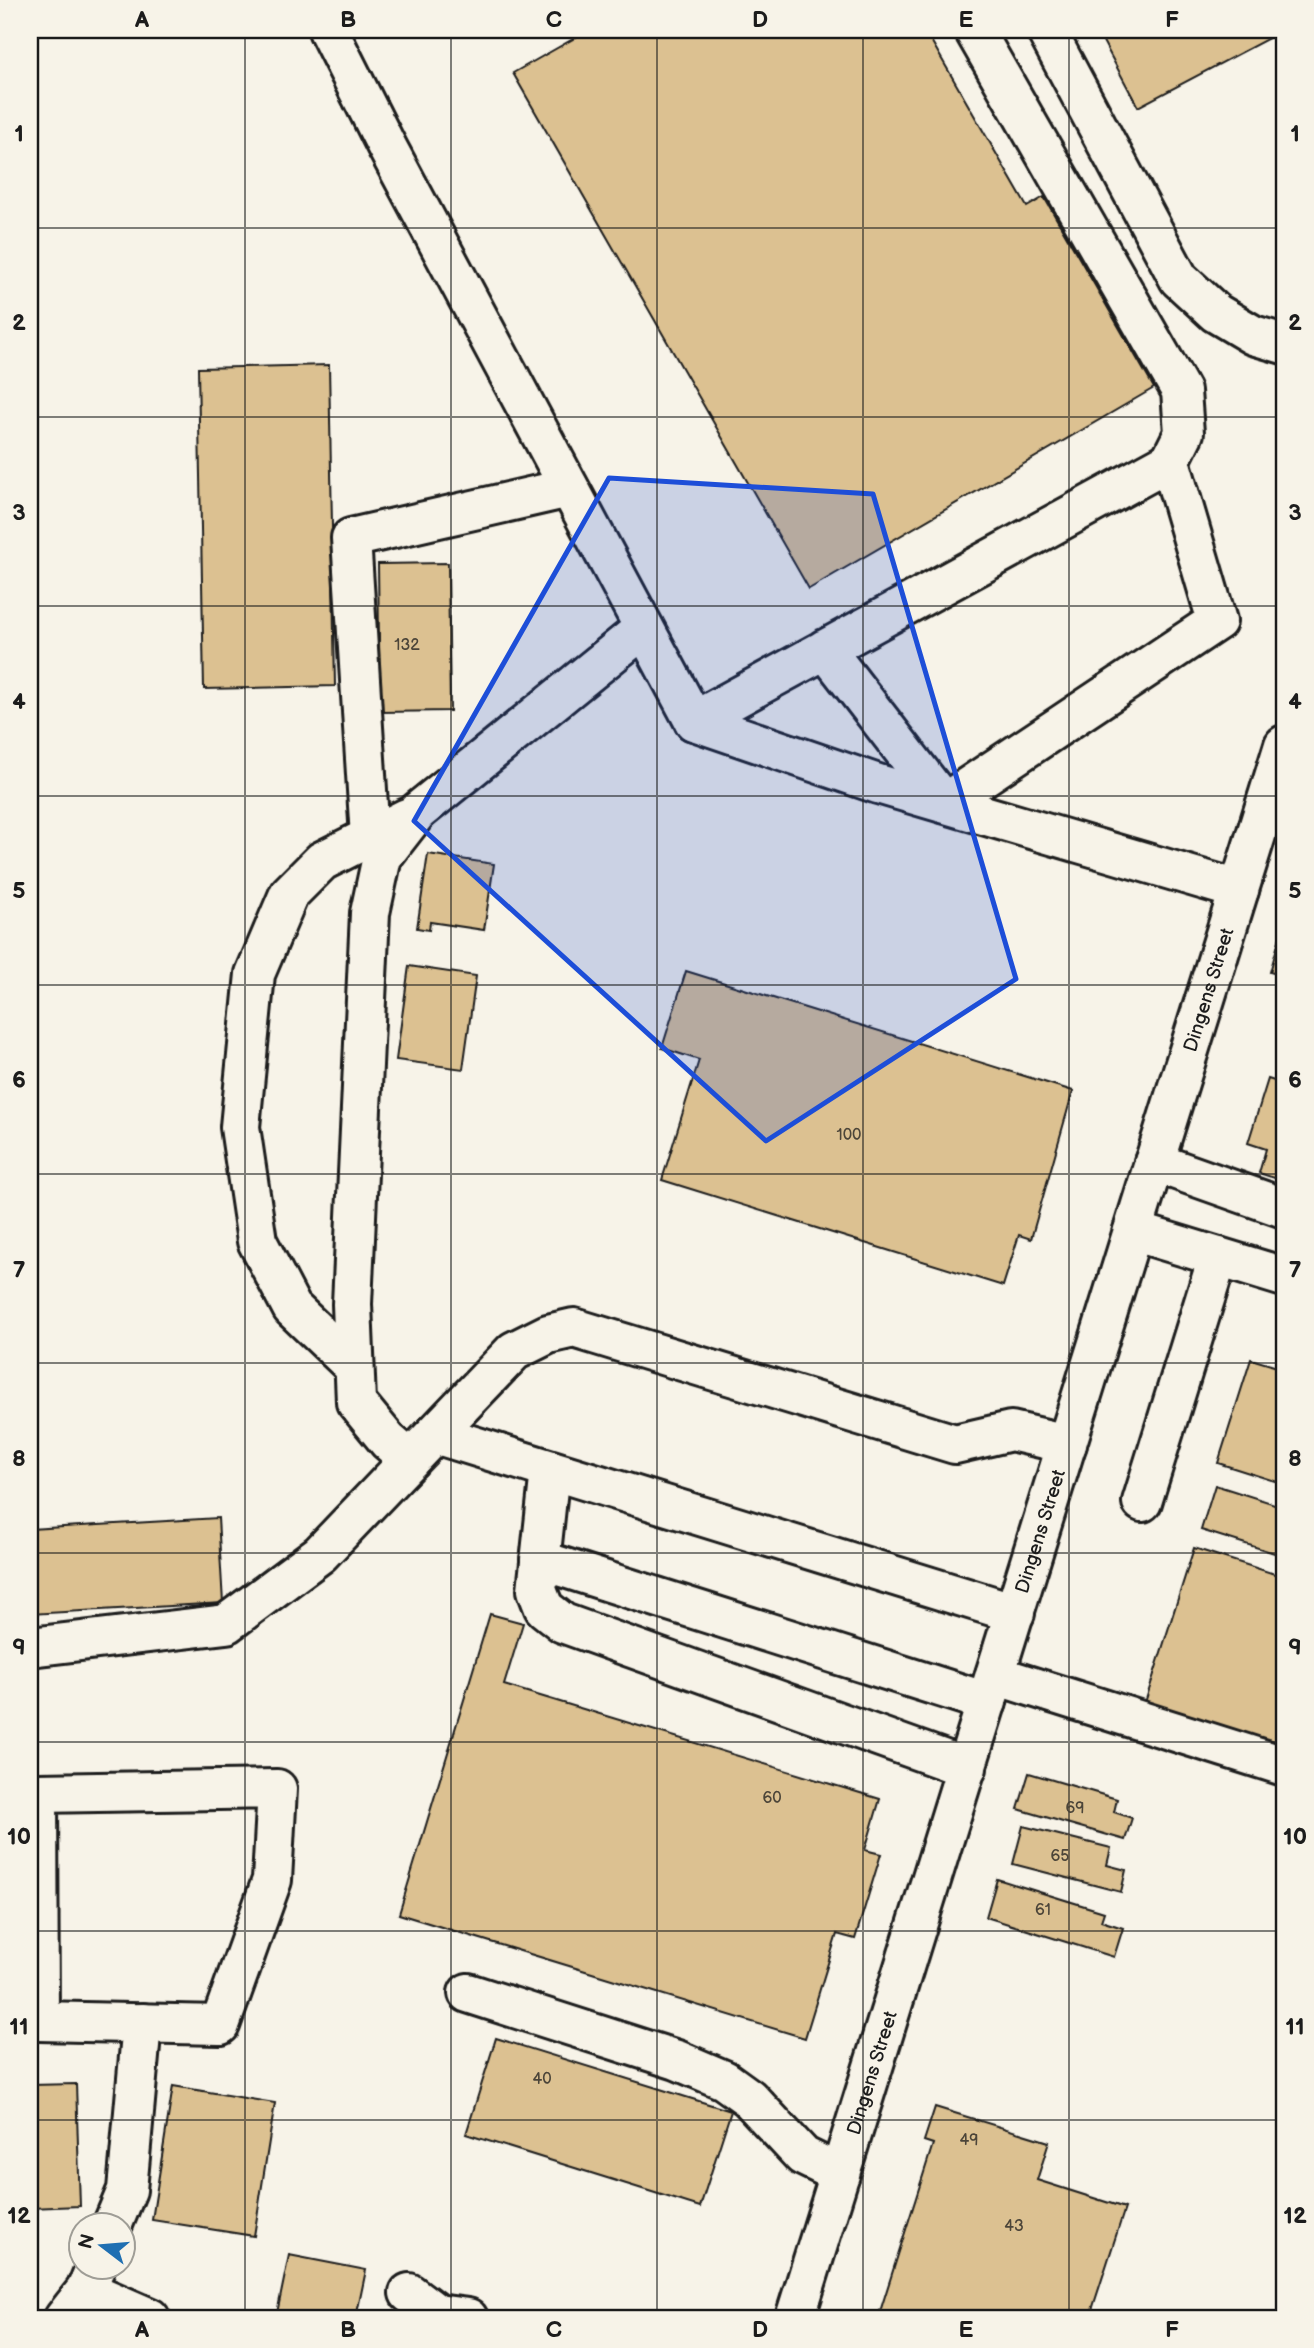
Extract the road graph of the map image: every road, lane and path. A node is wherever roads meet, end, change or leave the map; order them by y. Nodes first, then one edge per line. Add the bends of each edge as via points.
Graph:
1 (328, 30) edge
2 (974, 30) edge
3 (1046, 30) edge
4 (1284, 344) edge
5 (1170, 461) junction
6 (569, 488) junction
7 (644, 628) junction
8 (825, 649) junction
9 (694, 721) junction
10 (1284, 745) edge
11 (944, 803) junction
12 (418, 812) junction
13 (370, 836) junction
14 (1239, 890) junction
15 (1154, 1162) junction
16 (1284, 1208) edge
17 (1133, 1231) junction
18 (1218, 1256) junction
19 (1284, 1277) edge
20 (354, 1367) junction
21 (1067, 1444) junction
22 (422, 1447) junction
23 (550, 1470) junction
24 (1142, 1502) dead end
25 (540, 1560) junction
26 (1015, 1613) junction
27 (30, 1647) edge
28 (991, 1689) junction
29 (1284, 1766) edge
30 (967, 1768) junction
31 (468, 1993) dead end
32 (142, 2023) junction
33 (840, 2174) junction
34 (118, 2212) edge
35 (82, 2292) edge
36 (409, 2292) dead end
37 (150, 2318) edge
38 (468, 2318) edge
39 (796, 2318) edge

1 - 6 street
2 - 5 street via 1181,391 1184,433
3 - 4 street via 1179,279 1216,313 1253,335
5 - 8 street
5 - 11 street via 1217,621
6 - 7 street
6 - 13 street via 351,538
7 - 9 street
7 - 12 street
8 - 9 street
8 - 11 street
9 - 11 street
10 - 14 street, Dingens Street
11 - 14 street
12 - 13 street
12 - 20 street via 382,857 370,913 352,1304
13 - 20 street via 322,861 289,894 255,974 240,1126 257,1241 292,1308
14 - 15 street, Dingens Street
15 - 16 street
15 - 17 street, Dingens Street
17 - 18 street
17 - 21 street, Dingens Street
18 - 19 street
18 - 24 street
20 - 22 street via 356,1402 388,1441
21 - 22 street via 1011,1431 955,1444 574,1328 548,1334 514,1351
21 - 26 street, Dingens Street
22 - 23 street
22 - 27 street via 320,1554 226,1624
23 - 25 street
23 - 26 street
25 - 28 street
25 - 30 street via 537,1590 544,1608 563,1623
26 - 28 street, Dingens Street
28 - 29 street
28 - 30 street, Dingens Street
30 - 33 street, Dingens Street
31 - 33 street via 677,2060 724,2080 749,2098 803,2157
32 - 32 street via 39,2021 38,1793 277,1790 272,1880 219,2025
32 - 34 street via 127,2190
33 - 39 street, Dingens Street
35 - 37 street
36 - 38 street via 437,2314

